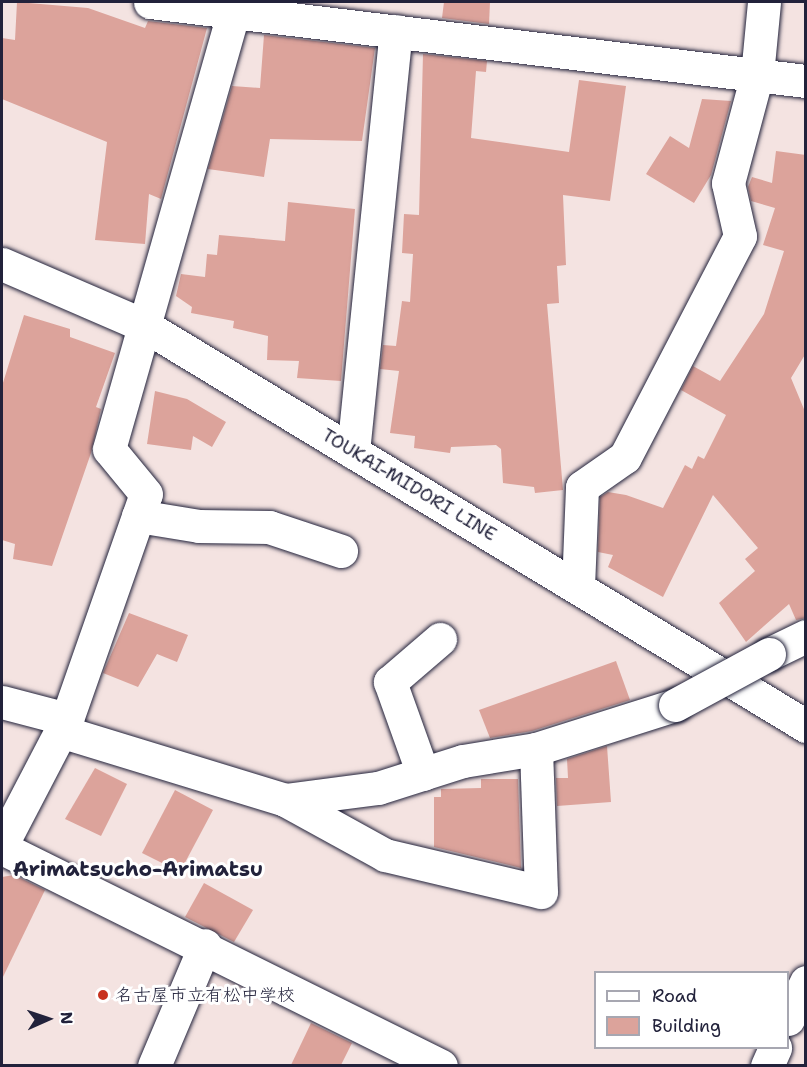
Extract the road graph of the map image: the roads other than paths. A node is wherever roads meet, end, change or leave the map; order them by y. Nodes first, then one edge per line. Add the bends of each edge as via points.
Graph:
1 (150, 2) edge
2 (764, 2) edge
3 (233, 14) junction
4 (361, 14) edge
5 (396, 31) junction
6 (757, 75) junction
7 (806, 81) edge
8 (2, 264) edge
9 (146, 326) junction
10 (353, 452) junction
11 (138, 516) junction
12 (341, 552) dead end
13 (578, 587) junction
14 (806, 636) edge
15 (440, 639) dead end
16 (2, 702) edge
17 (63, 725) junction
18 (806, 726) edge
19 (536, 749) junction
20 (423, 774) junction
21 (285, 800) junction
22 (2, 846) edge
23 (205, 945) junction
24 (806, 982) edge
25 (789, 1016) edge
26 (774, 1049) edge
27 (154, 1065) edge
28 (441, 1065) edge
29 (767, 1065) edge

1 - 3 main road
2 - 6 main road
3 - 4 main road
3 - 9 main road
4 - 5 main road
5 - 6 main road
5 - 10 main road
6 - 7 main road
6 - 13 main road via 728,183 740,237 625,457 582,487
8 - 9 main road, TOUKAI-MIDORI LINE
9 - 10 main road, TOUKAI-MIDORI LINE
9 - 11 main road via 109,449 146,494
10 - 13 main road, TOUKAI-MIDORI LINE
11 - 12 main road via 199,526 269,526
11 - 17 main road
13 - 18 main road, TOUKAI-MIDORI LINE
14 - 19 main road, bridge via 675,705
15 - 20 main road via 390,682
16 - 17 main road
17 - 21 main road
17 - 22 main road
19 - 20 main road
19 - 21 main road via 542,892 385,855
20 - 21 main road via 378,788
22 - 23 main road
23 - 27 main road
23 - 28 main road
24 - 25 main road
26 - 29 main road

